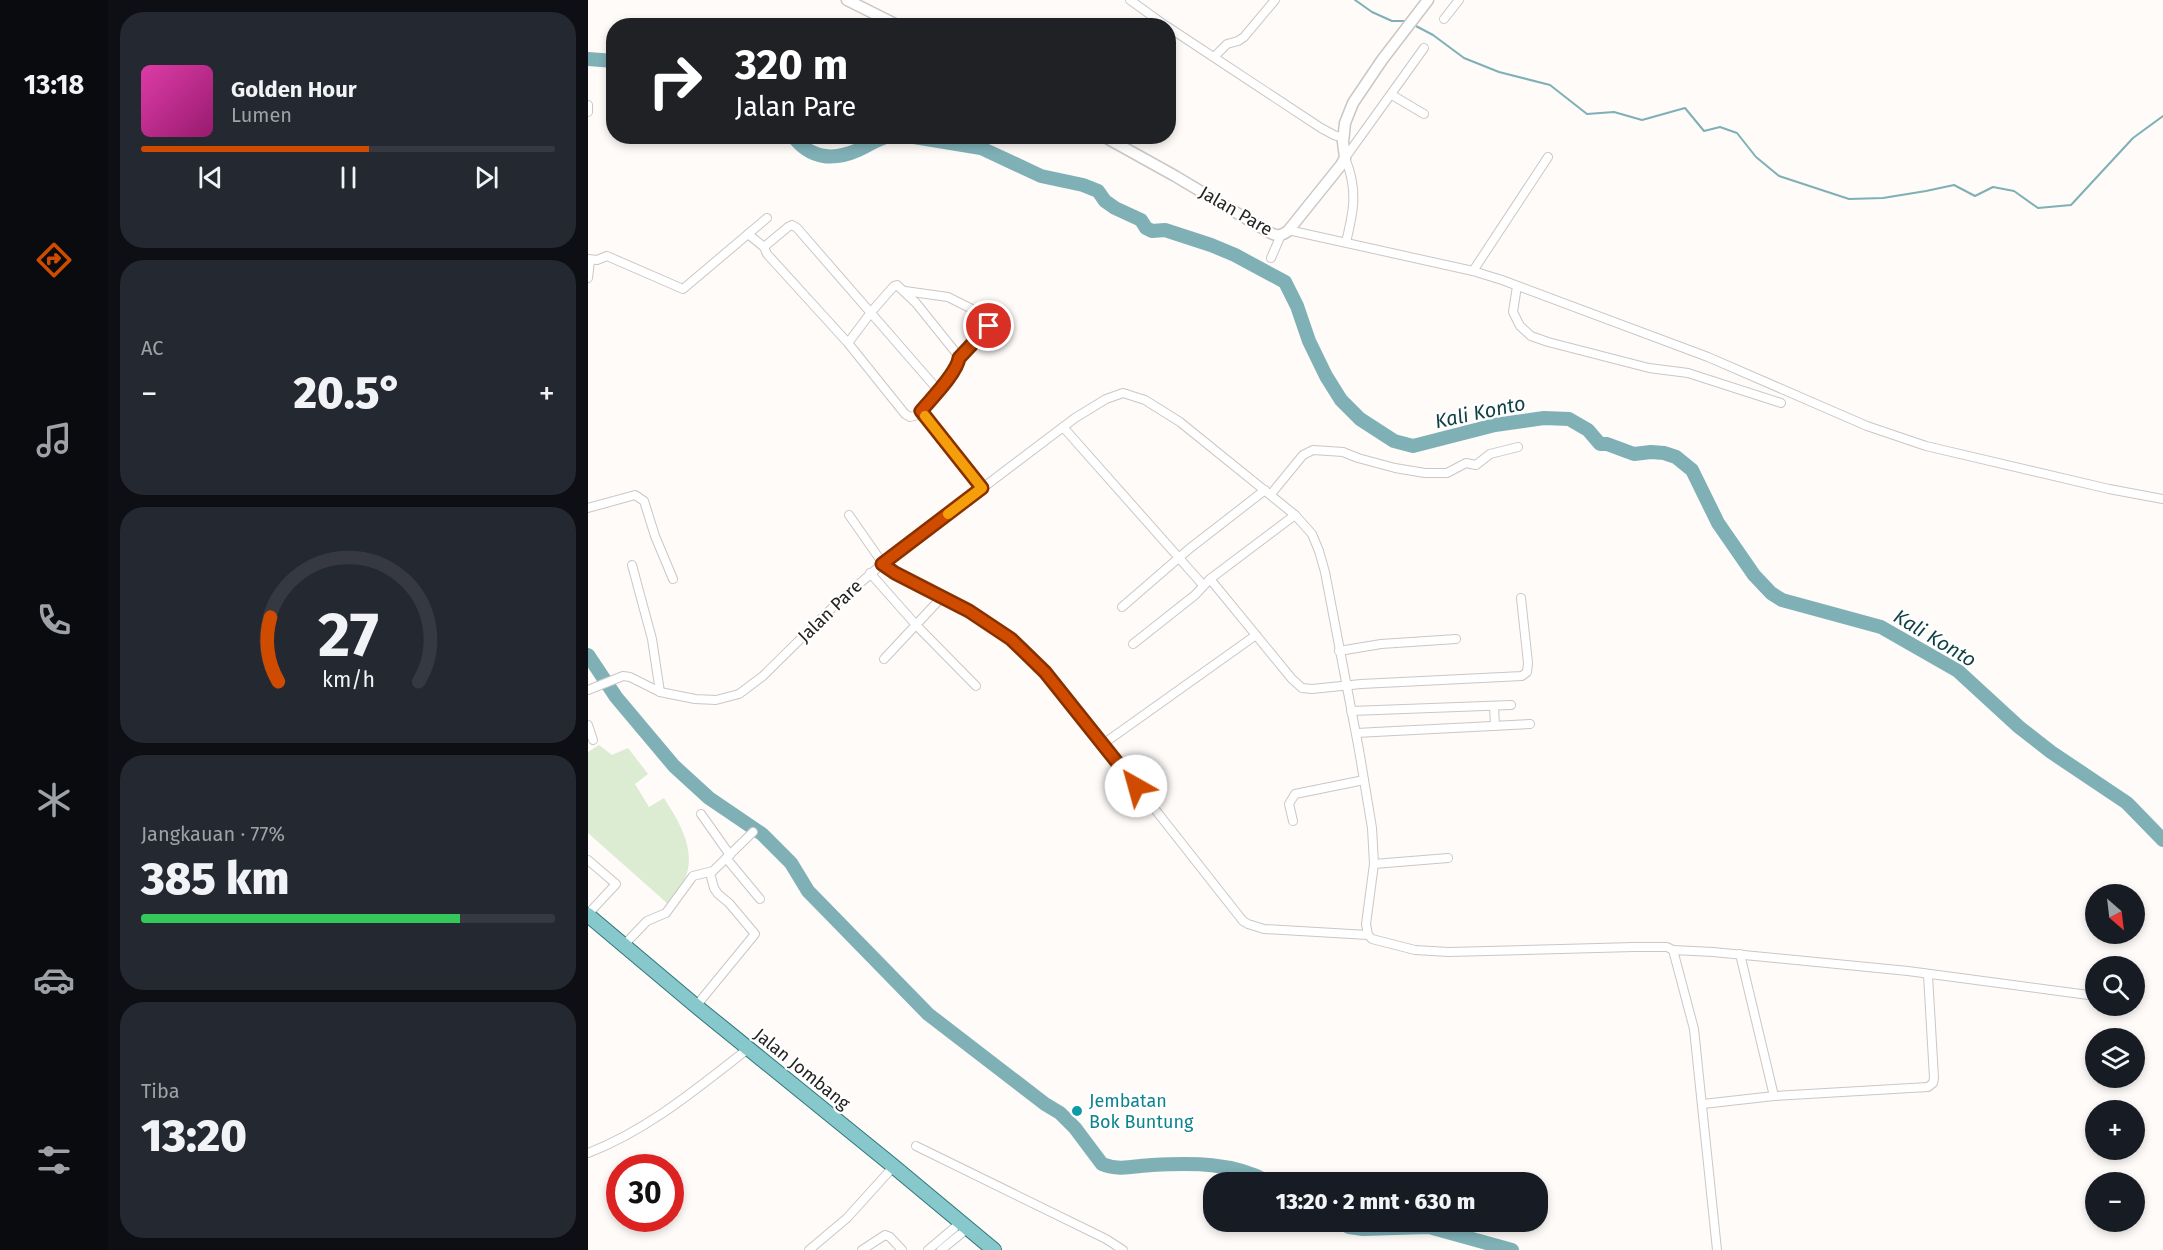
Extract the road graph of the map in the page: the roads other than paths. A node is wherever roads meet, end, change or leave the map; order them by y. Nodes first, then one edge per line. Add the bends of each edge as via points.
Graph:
1 (847, 0) edge
2 (1130, 0) edge
3 (1275, 0) edge
4 (1428, 0) edge
5 (1459, 0) edge
6 (883, 18) edge
7 (1156, 18) edge
8 (1444, 19) dead end
9 (1176, 32) edge
10 (1424, 48) dead end
11 (1215, 56) junction
12 (1392, 95) junction
13 (588, 105) edge
14 (588, 112) edge
15 (1424, 114) dead end
16 (1343, 138) junction
17 (1117, 144) edge
18 (1548, 157) dead end
19 (1345, 158) junction
20 (767, 218) dead end
21 (1284, 233) junction
22 (748, 234) junction
23 (1346, 242) junction
24 (764, 247) junction
25 (1271, 258) dead end
26 (589, 260) edge
27 (1473, 271) junction
28 (588, 278) edge
29 (1517, 286) junction
30 (905, 291) junction
31 (872, 311) junction
32 (848, 343) junction
33 (959, 358) junction
34 (938, 390) junction
35 (1781, 403) dead end
36 (921, 411) junction
37 (1063, 428) junction
38 (1518, 447) dead end
39 (982, 488) junction
40 (1268, 492) junction
41 (2163, 499) edge
42 (588, 508) edge
43 (849, 515) dead end
44 (1295, 515) junction
45 (1179, 558) junction
46 (882, 564) junction
47 (632, 565) dead end
48 (870, 573) junction
49 (673, 579) dead end
50 (1207, 582) junction
51 (942, 597) junction
52 (1521, 598) dead end
53 (1122, 607) dead end
54 (917, 626) junction
55 (1256, 635) junction
56 (1456, 639) dead end
57 (1133, 644) dead end
58 (1339, 651) junction
59 (884, 659) dead end
60 (976, 686) dead end
61 (1346, 686) junction
62 (590, 689) edge
63 (660, 692) junction
64 (1511, 705) dead end
65 (1494, 706) junction
66 (1351, 711) junction
67 (1530, 724) dead end
68 (588, 725) edge
69 (1495, 726) junction
70 (1356, 733) junction
71 (593, 741) dead end
72 (1103, 744) junction
73 (1364, 780) junction
74 (701, 814) dead end
75 (1293, 821) dead end
76 (753, 832) dead end
77 (728, 857) junction
78 (1448, 858) dead end
79 (588, 860) edge
80 (1374, 864) junction
81 (710, 873) junction
82 (760, 899) dead end
83 (588, 914) edge
84 (1368, 935) junction
85 (623, 946) junction
86 (1673, 950) junction
87 (1740, 954) junction
88 (1928, 975) junction
89 (2085, 995) edge
90 (696, 1006) junction
91 (749, 1048) junction
92 (1774, 1096) junction
93 (1703, 1104) junction
94 (916, 1146) dead end
95 (588, 1153) edge
96 (893, 1165) junction
97 (964, 1225) junction
98 (809, 1250) edge
99 (862, 1250) edge
100 (902, 1250) edge
101 (928, 1250) edge
102 (941, 1250) edge
103 (994, 1250) edge
104 (1123, 1250) edge
105 (1717, 1250) edge

1 - 6 street
2 - 7 street
3 - 11 street via 1244,37 1228,43
4 - 16 street via 1353,103
5 - 8 street
9 - 11 street
10 - 12 street
11 - 16 street via 1321,128
12 - 15 street
12 - 19 street
13 - 14 street
16 - 19 street
17 - 21 street, Jalan Pare via 1274,235
18 - 27 street
19 - 21 street, Jalan Pare
19 - 23 street via 1355,201
20 - 22 street
21 - 23 street
21 - 25 street
22 - 24 street
22 - 26 street via 683,289 607,256
23 - 27 street
24 - 31 street via 788,227 795,226
24 - 32 street
26 - 28 street
27 - 29 street
29 - 35 street via 1513,312 1531,336 1649,368 1688,373
29 - 41 street via 1926,446
30 - 31 street via 895,286
30 - 33 street
30 - 33 street via 948,297 994,320
31 - 32 street
31 - 34 street
32 - 36 street via 905,414 914,416
33 - 34 street
34 - 36 street
36 - 39 street
37 - 39 street, Jalan Pare
37 - 40 street, Jalan Pare via 1116,394 1132,395 1180,422
37 - 45 street
38 - 40 street via 1490,454 1476,465 1466,463 1441,474 1395,468 1343,452 1313,450 1303,455
39 - 46 street, Jalan Pare
40 - 44 street
40 - 45 street
42 - 49 street via 635,495 644,501
43 - 46 street
44 - 50 street
44 - 58 street via 1312,534 1320,551
45 - 50 street
45 - 53 street
46 - 48 street, Jalan Pare
46 - 51 street
47 - 63 street via 652,639
48 - 54 street
48 - 63 street, Jalan Pare via 763,676 739,694 716,700
50 - 55 street
50 - 57 street
51 - 54 street
51 - 72 street via 1011,639 1045,672
52 - 61 street via 1528,663 1522,676
54 - 59 street
54 - 60 street
55 - 61 street via 1302,688
55 - 72 street
56 - 58 street
58 - 61 street
61 - 66 street
62 - 63 street, Jalan Pare via 618,676 630,677
64 - 65 street
65 - 66 street
65 - 69 street
66 - 70 street
67 - 69 street
68 - 71 street
69 - 70 street
70 - 73 street
72 - 84 street via 1248,924 1264,929
73 - 75 street via 1296,794 1289,804
73 - 80 street
74 - 77 street
76 - 77 street
77 - 81 street
77 - 82 street
78 - 80 street
79 - 83 street via 616,884
80 - 84 street via 1366,919
81 - 85 street via 693,876 666,913 647,921
81 - 90 street via 718,894 755,934
83 - 85 main road, Jalan Jombang
84 - 86 street via 1386,945 1437,952 1634,946
85 - 90 main road, Jalan Jombang
86 - 87 street
86 - 93 street via 1694,1029
87 - 88 street
87 - 92 street
88 - 89 street
88 - 92 street via 1932,1085
90 - 91 main road, Jalan Jombang
91 - 95 street via 642,1126
91 - 96 main road, Jalan Jombang
92 - 93 street
93 - 105 street
94 - 104 street
96 - 97 main road, Jalan Jombang
96 - 98 street via 847,1218
97 - 101 street
97 - 102 street
97 - 103 main road, Jalan Jombang
99 - 100 street via 885,1235

